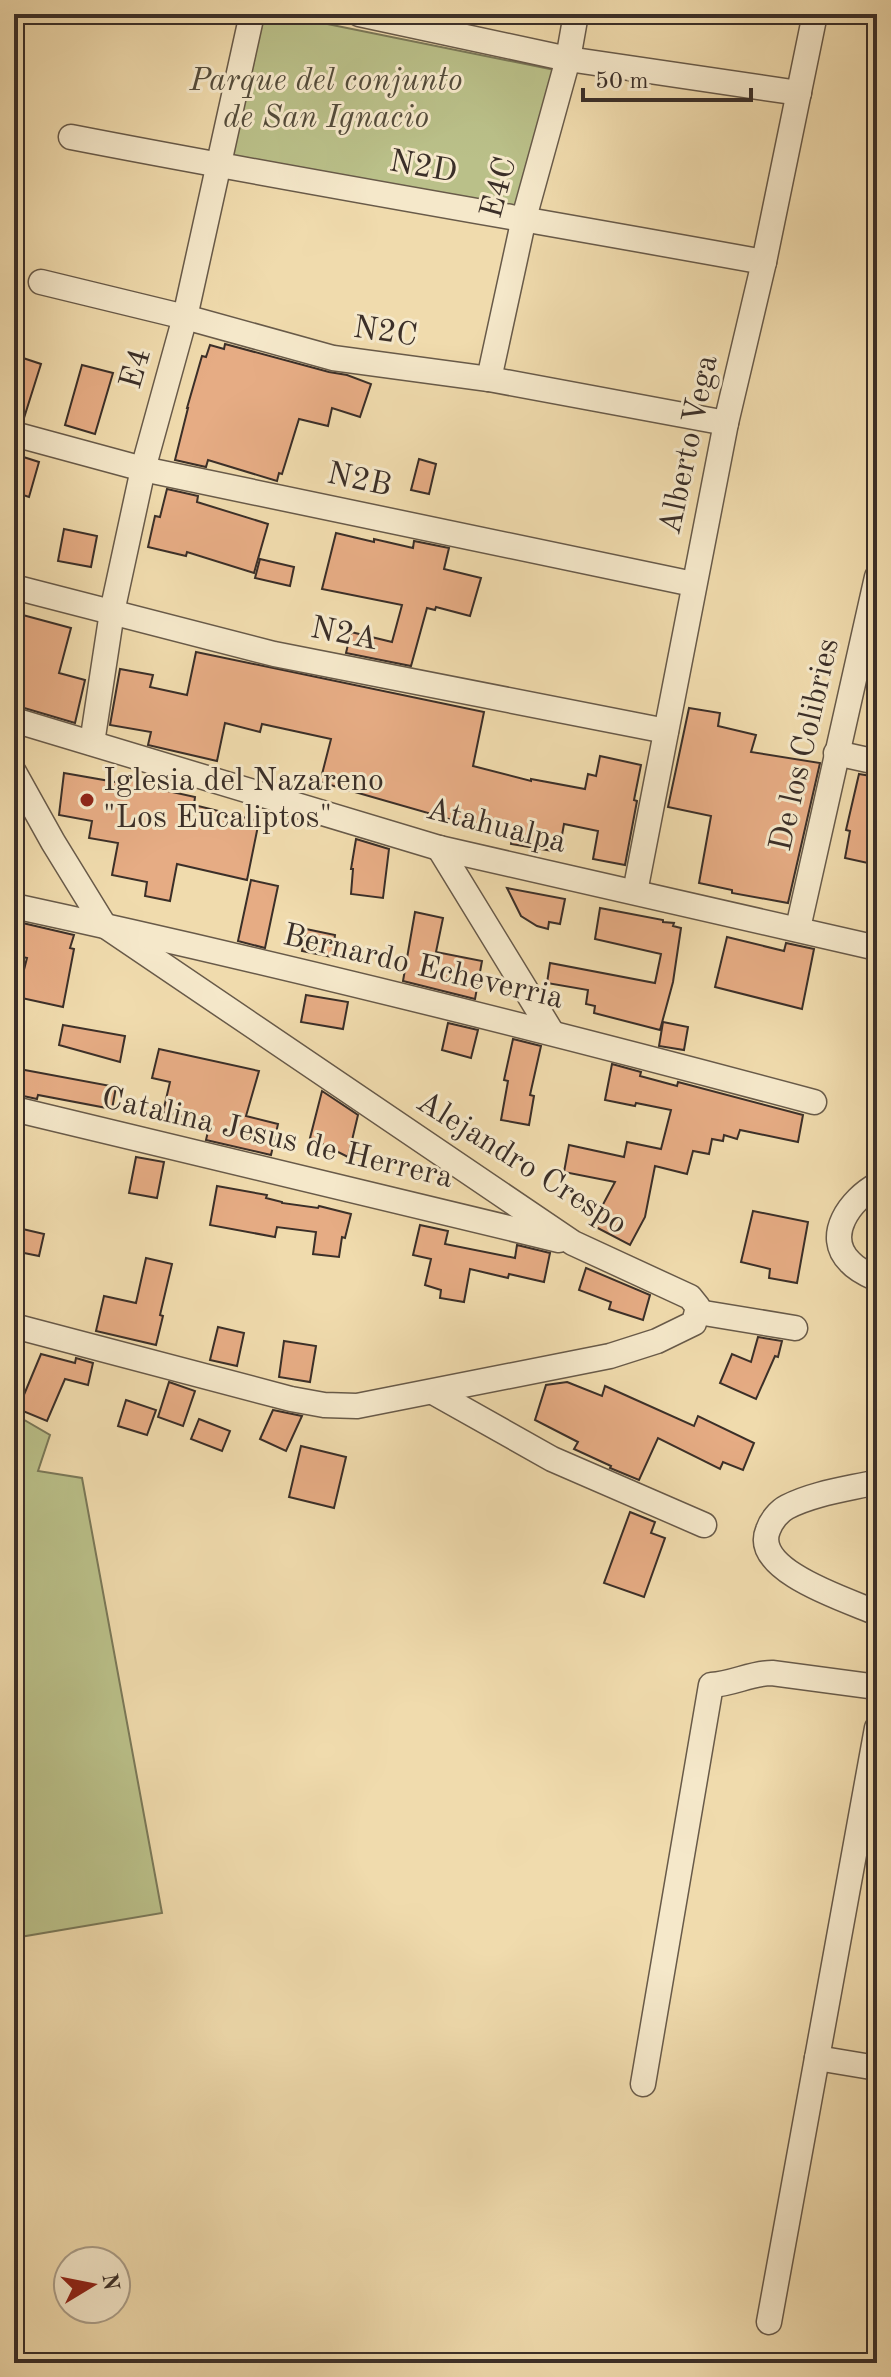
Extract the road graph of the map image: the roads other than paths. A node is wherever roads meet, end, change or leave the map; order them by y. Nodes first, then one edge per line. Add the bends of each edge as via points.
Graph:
1 (252, 14) edge
2 (359, 14) edge
3 (576, 14) edge
4 (815, 14) edge
5 (568, 59) junction
6 (799, 93) junction
7 (71, 137) dead end
8 (217, 165) junction
9 (524, 218) junction
10 (764, 262) junction
11 (41, 282) dead end
12 (185, 317) junction
13 (489, 379) junction
14 (726, 423) junction
15 (14, 434) edge
16 (143, 469) junction
17 (693, 584) junction
18 (876, 586) edge
19 (14, 587) edge
20 (112, 612) junction
21 (14, 720) edge
22 (666, 731) junction
23 (92, 743) junction
24 (836, 753) junction
25 (877, 762) edge
26 (14, 772) edge
27 (439, 848) junction
28 (635, 892) junction
29 (14, 906) edge
30 (104, 925) junction
31 (798, 928) junction
32 (877, 948) edge
33 (551, 1031) junction
34 (814, 1102) dead end
35 (14, 1109) edge
36 (877, 1185) edge
37 (573, 1243) junction
38 (877, 1279) edge
39 (698, 1312) junction
40 (14, 1326) edge
41 (795, 1328) dead end
42 (433, 1392) junction
43 (877, 1482) edge
44 (704, 1525) dead end
45 (877, 1613) edge
46 (877, 1687) edge
47 (877, 1728) edge
48 (817, 2058) junction
49 (877, 2068) edge
50 (643, 2084) dead end
51 (769, 2322) dead end

1 - 8 street, E4
2 - 5 street
3 - 5 street, E4C
4 - 6 street, Alberto Vega
5 - 6 street
5 - 9 street, E4C
6 - 10 street, Alberto Vega
7 - 8 street, N2D
8 - 9 street, N2D
8 - 12 street, E4
9 - 10 street, N2D
9 - 13 street, E4C
10 - 14 street, Alberto Vega
11 - 12 street, N2C
12 - 13 street, N2C via 333,358
12 - 16 street, E4
13 - 14 street, N2C
14 - 17 street, Alberto Vega
15 - 16 street, N2B
16 - 17 street, N2B
16 - 20 street, E4
17 - 22 street, Alberto Vega
18 - 24 street, De los Colibries
19 - 20 street, N2A
20 - 22 street, N2A via 274,654
20 - 23 street, E4
21 - 23 street, Atahualpa
22 - 28 street, Alberto Vega
23 - 27 street, Atahualpa
24 - 25 street
24 - 31 street, De los Colibries
26 - 30 street, Alejandro Crespo
27 - 28 street, Atahualpa
27 - 33 street
28 - 31 street, Atahualpa
29 - 30 street, Bernardo Echeverria
30 - 33 street, Bernardo Echeverria
30 - 37 street, Alejandro Crespo
31 - 32 street, Atahualpa
33 - 34 street, Bernardo Echeverria
35 - 37 street, Catalina Jesus de Herrera
36 - 38 street via 851,1207 839,1235 849,1262
37 - 39 street, Alejandro Crespo via 690,1297
39 - 41 street
39 - 42 street via 687,1328 610,1356
40 - 42 street via 324,1405 357,1406
42 - 44 street via 552,1459
43 - 45 street via 784,1509 765,1536 770,1555 796,1578
46 - 50 street via 772,1673 711,1685
47 - 48 street
48 - 49 street
48 - 51 street

